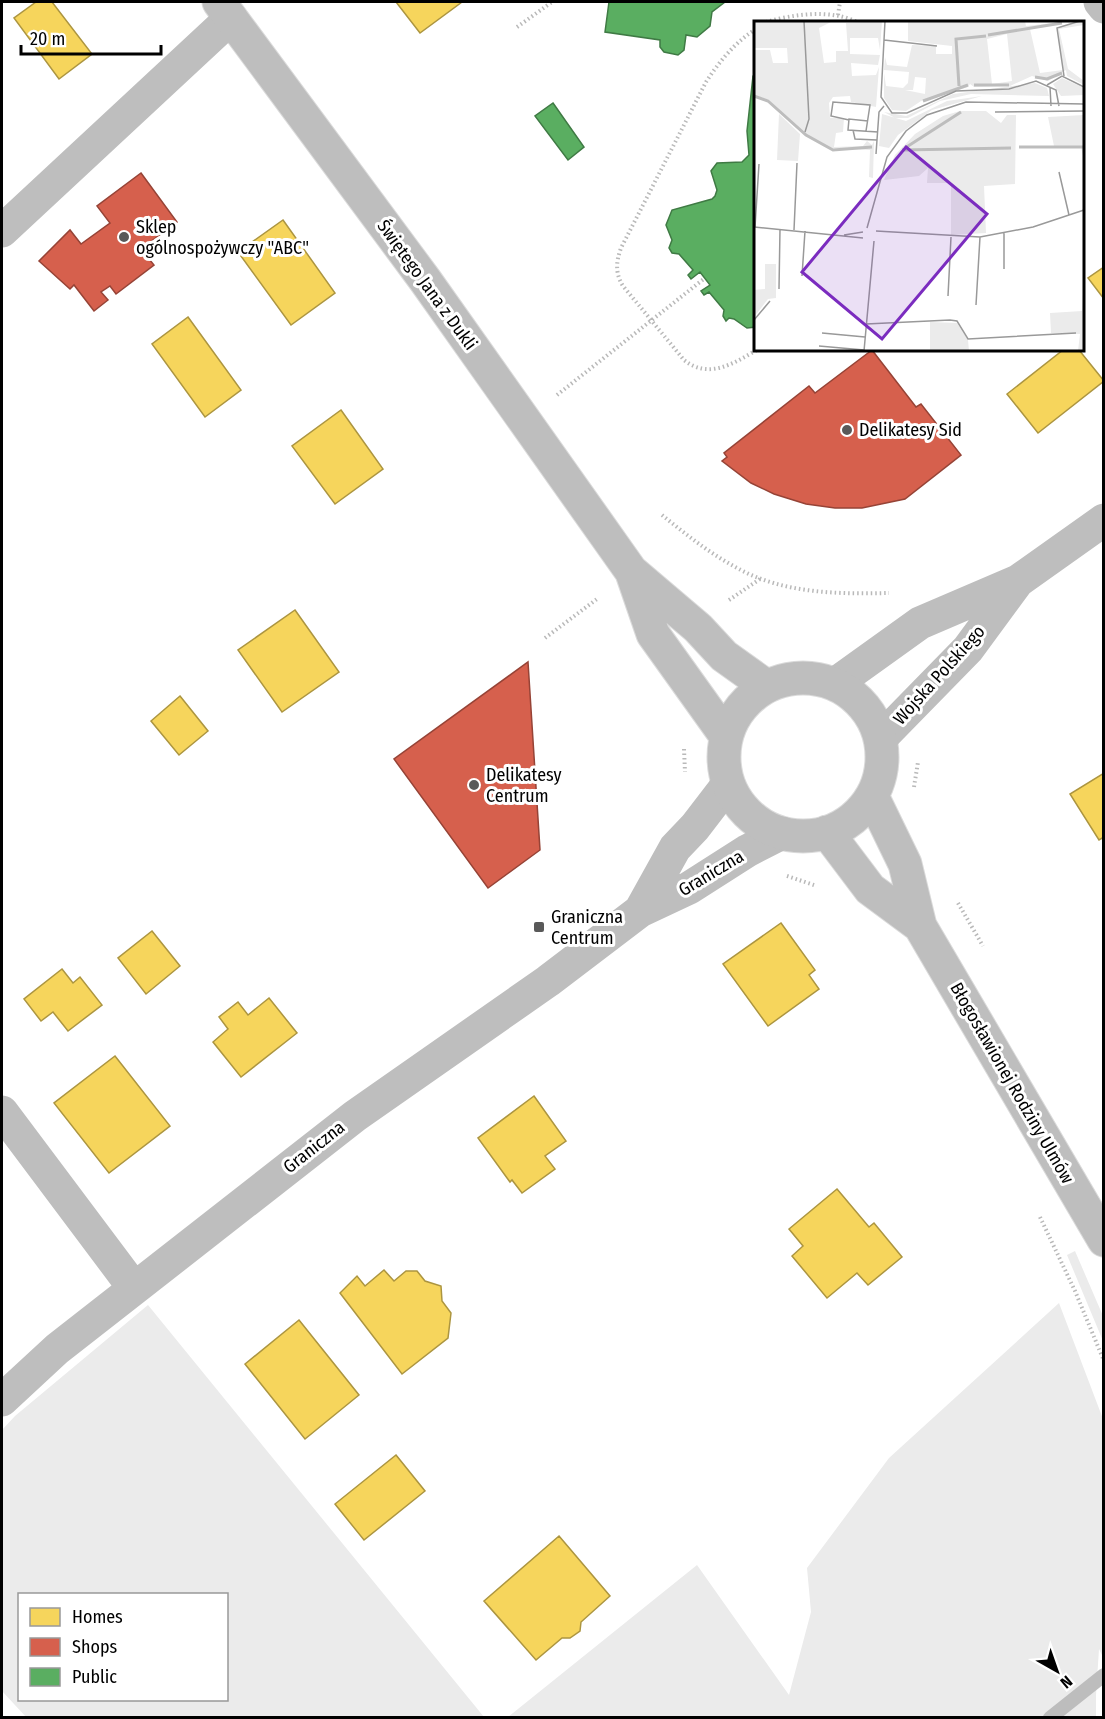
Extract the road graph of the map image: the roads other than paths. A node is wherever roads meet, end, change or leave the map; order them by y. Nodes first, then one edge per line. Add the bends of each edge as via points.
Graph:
1 (1100, 2) edge
2 (1104, 7) edge
3 (225, 10) edge
4 (2, 231) edge
5 (1104, 520) edge
6 (631, 571) junction
7 (1018, 581) junction
8 (835, 684) junction
9 (766, 686) junction
10 (726, 736) junction
11 (881, 738) junction
12 (728, 784) junction
13 (873, 796) junction
14 (827, 832) junction
15 (782, 833) junction
16 (640, 911) junction
17 (920, 926) junction
18 (2, 1112) edge
19 (1104, 1240) edge
20 (134, 1288) junction
21 (2, 1400) edge

1 - 2 main road
3 - 4 main road
3 - 6 main road, Świętego Jana z Dukli via 425,280
5 - 7 main road, Wojska Polskiego
6 - 9 main road, Świętego Jana z Dukli via 698,628 724,656
6 - 10 main road, Świętego Jana z Dukli via 653,634
7 - 8 main road, Wojska Polskiego via 920,623
7 - 11 main road, Wojska Polskiego via 968,649
8 - 9 main road via 806,677
8 - 11 main road via 864,705
9 - 10 main road via 743,704
10 - 12 main road via 723,759
11 - 13 main road via 882,768
12 - 15 main road via 754,820
12 - 16 main road, Graniczna via 675,848
13 - 14 main road via 853,818
13 - 17 main road, Błogosławionej Rodziny Ulmów via 905,864
14 - 15 main road via 805,836
14 - 17 main road, Błogosławionej Rodziny Ulmów via 870,889
15 - 16 main road, Graniczna via 689,888
16 - 20 main road, Graniczna via 548,981 354,1116
17 - 19 main road, Błogosławionej Rodziny Ulmów
18 - 20 main road
20 - 21 main road, Graniczna via 57,1349

